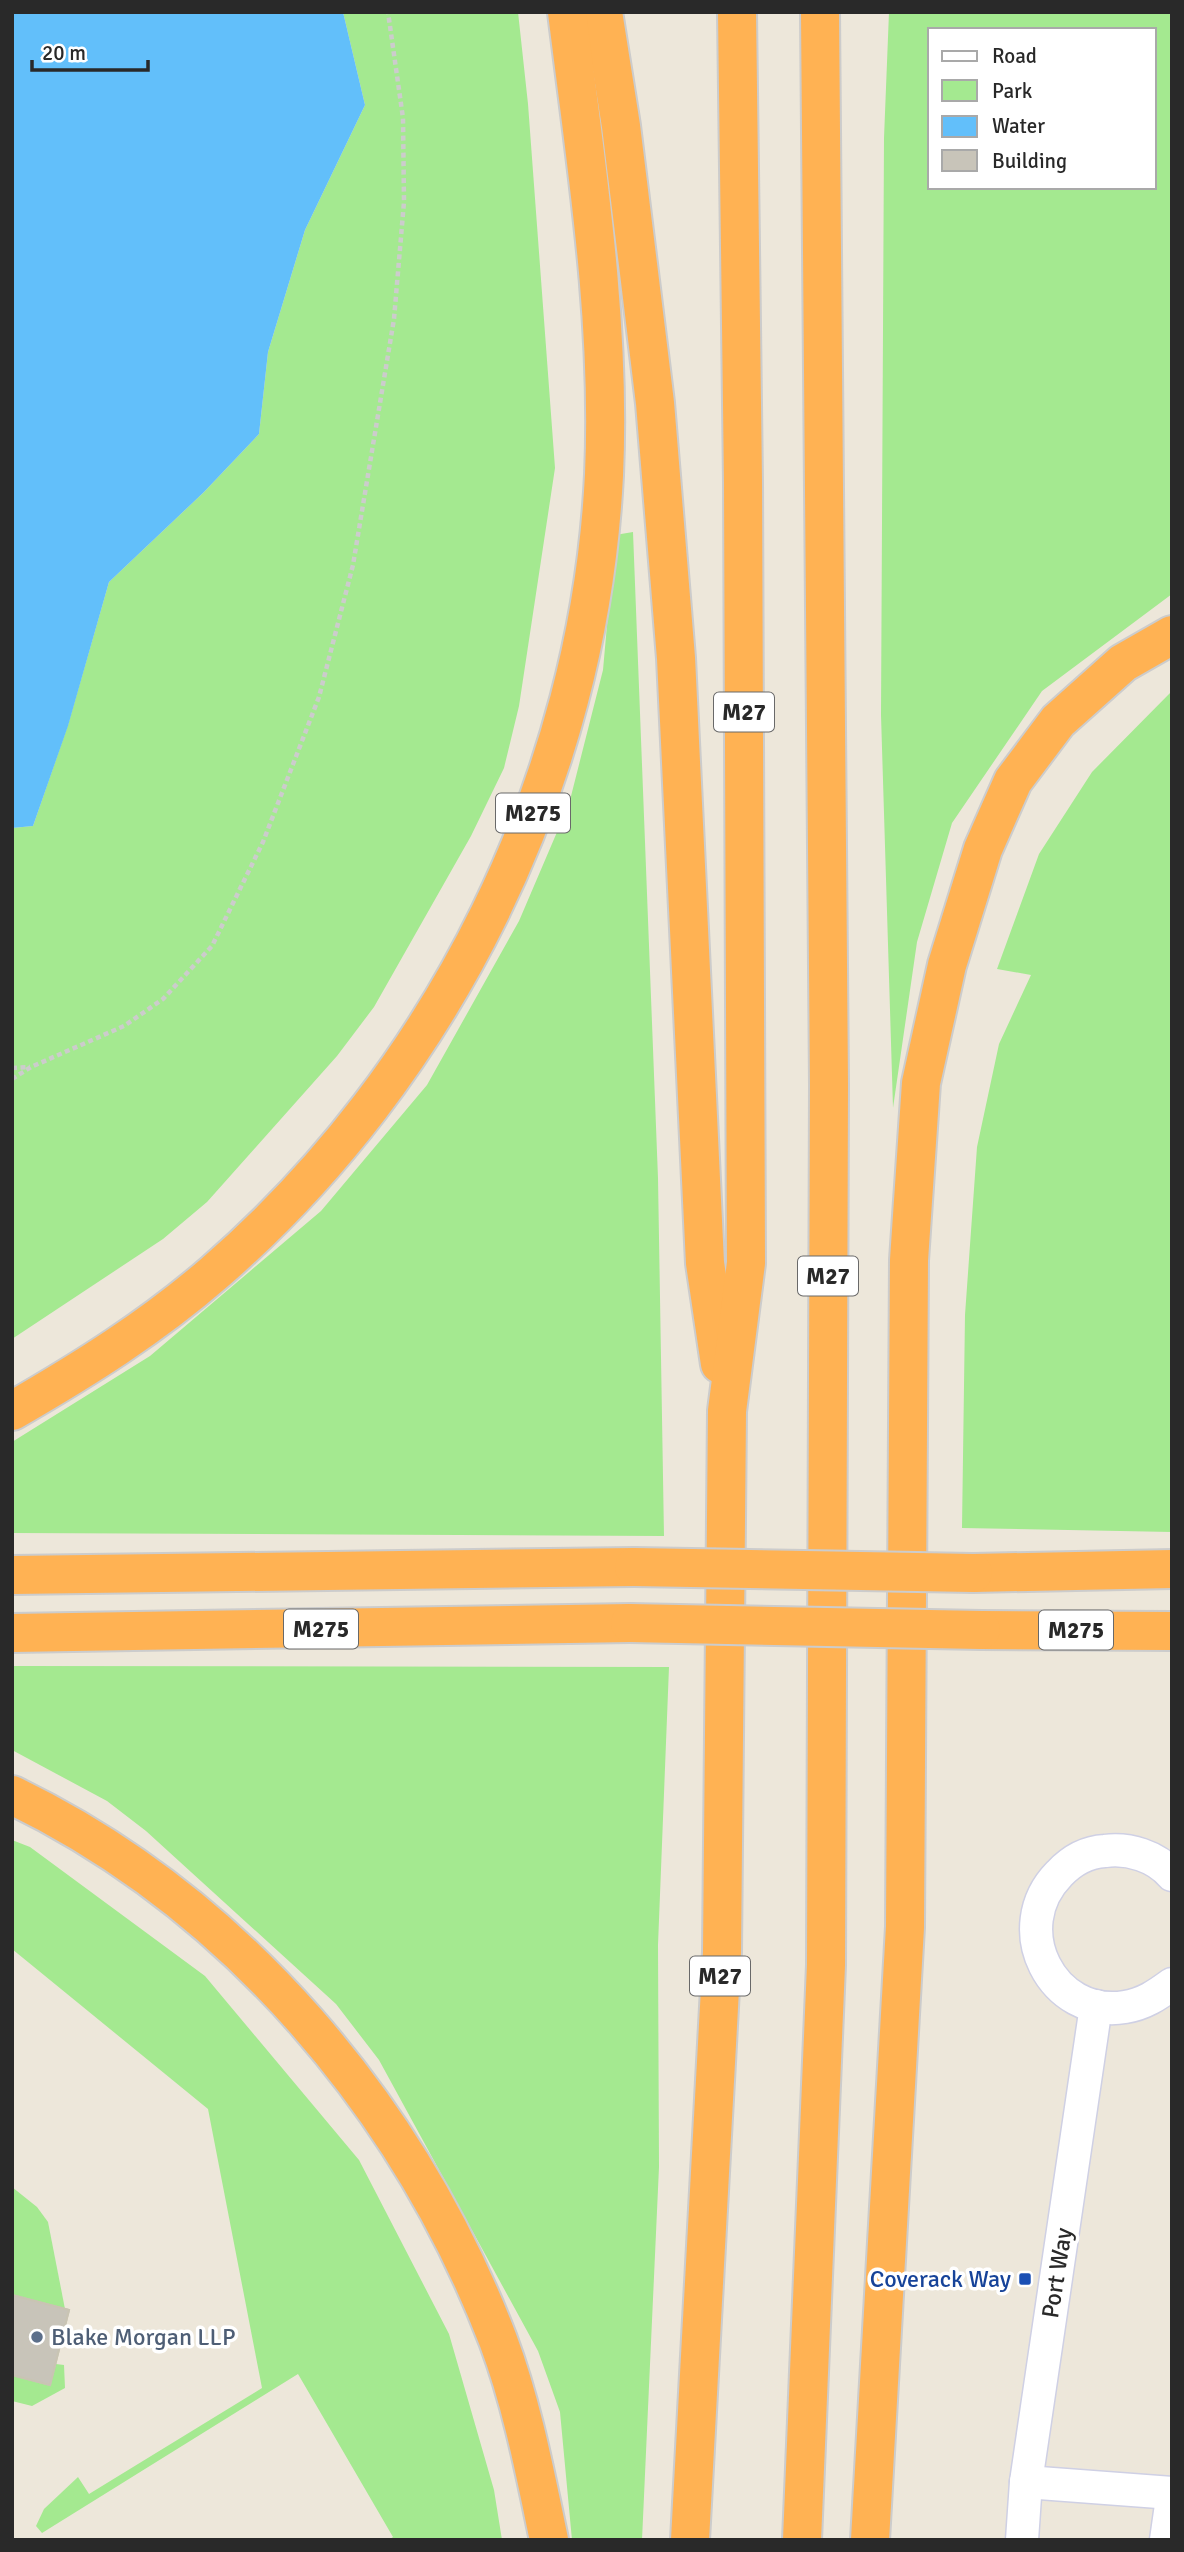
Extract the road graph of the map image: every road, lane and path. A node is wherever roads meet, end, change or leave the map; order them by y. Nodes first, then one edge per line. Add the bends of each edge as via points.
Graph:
1 (388, 12) edge
2 (567, 12) edge
3 (604, 12) edge
4 (737, 12) edge
5 (820, 12) edge
6 (1172, 635) edge
7 (31, 1067) junction
8 (12, 1068) edge
9 (12, 1079) edge
10 (12, 1411) edge
11 (727, 1411) junction
12 (1172, 1569) edge
13 (12, 1575) edge
14 (1172, 1631) edge
15 (12, 1633) edge
16 (12, 1794) edge
17 (1172, 1875) edge
18 (1172, 1984) edge
19 (1096, 2006) junction
20 (1026, 2482) junction
21 (1172, 2496) edge
22 (549, 2540) edge
23 (690, 2540) edge
24 (802, 2540) edge
25 (870, 2540) edge
26 (1022, 2540) edge
27 (1166, 2540) edge

1 - 7 path via 403,118 404,202 394,319 353,565 319,696 263,842 212,946 163,999 124,1026
2 - 10 highway, M275 via 602,323 604,476 585,628 569,699 545,783 516,857 435,1014 372,1103 299,1192 214,1274 169,1310 81,1372
3 - 11 highway via 656,417 676,658 705,1263
4 - 11 highway, M27 via 746,1264
5 - 24 highway, M27 via 829,1071 826,1965
6 - 25 highway via 1123,663 1058,721 1013,781 983,849 947,965 921,1083 909,1260 905,1927
7 - 8 path
7 - 9 path
11 - 23 highway, M27 via 722,1952
12 - 13 highway, bridge via 973,1573 634,1567
14 - 15 highway, M275, bridge via 630,1623
16 - 22 highway via 117,1854 188,1908 258,1972 368,2096 415,2168 498,2341 528,2440
17 - 19 street via 1142,1854 1120,1849 1093,1852 1068,1864 1049,1884 1038,1903 1034,1931 1040,1958 1070,1995
18 - 19 street via 1150,2000 1124,2008
19 - 20 street, Port Way
20 - 21 street
20 - 26 street, Port Way
21 - 27 street

